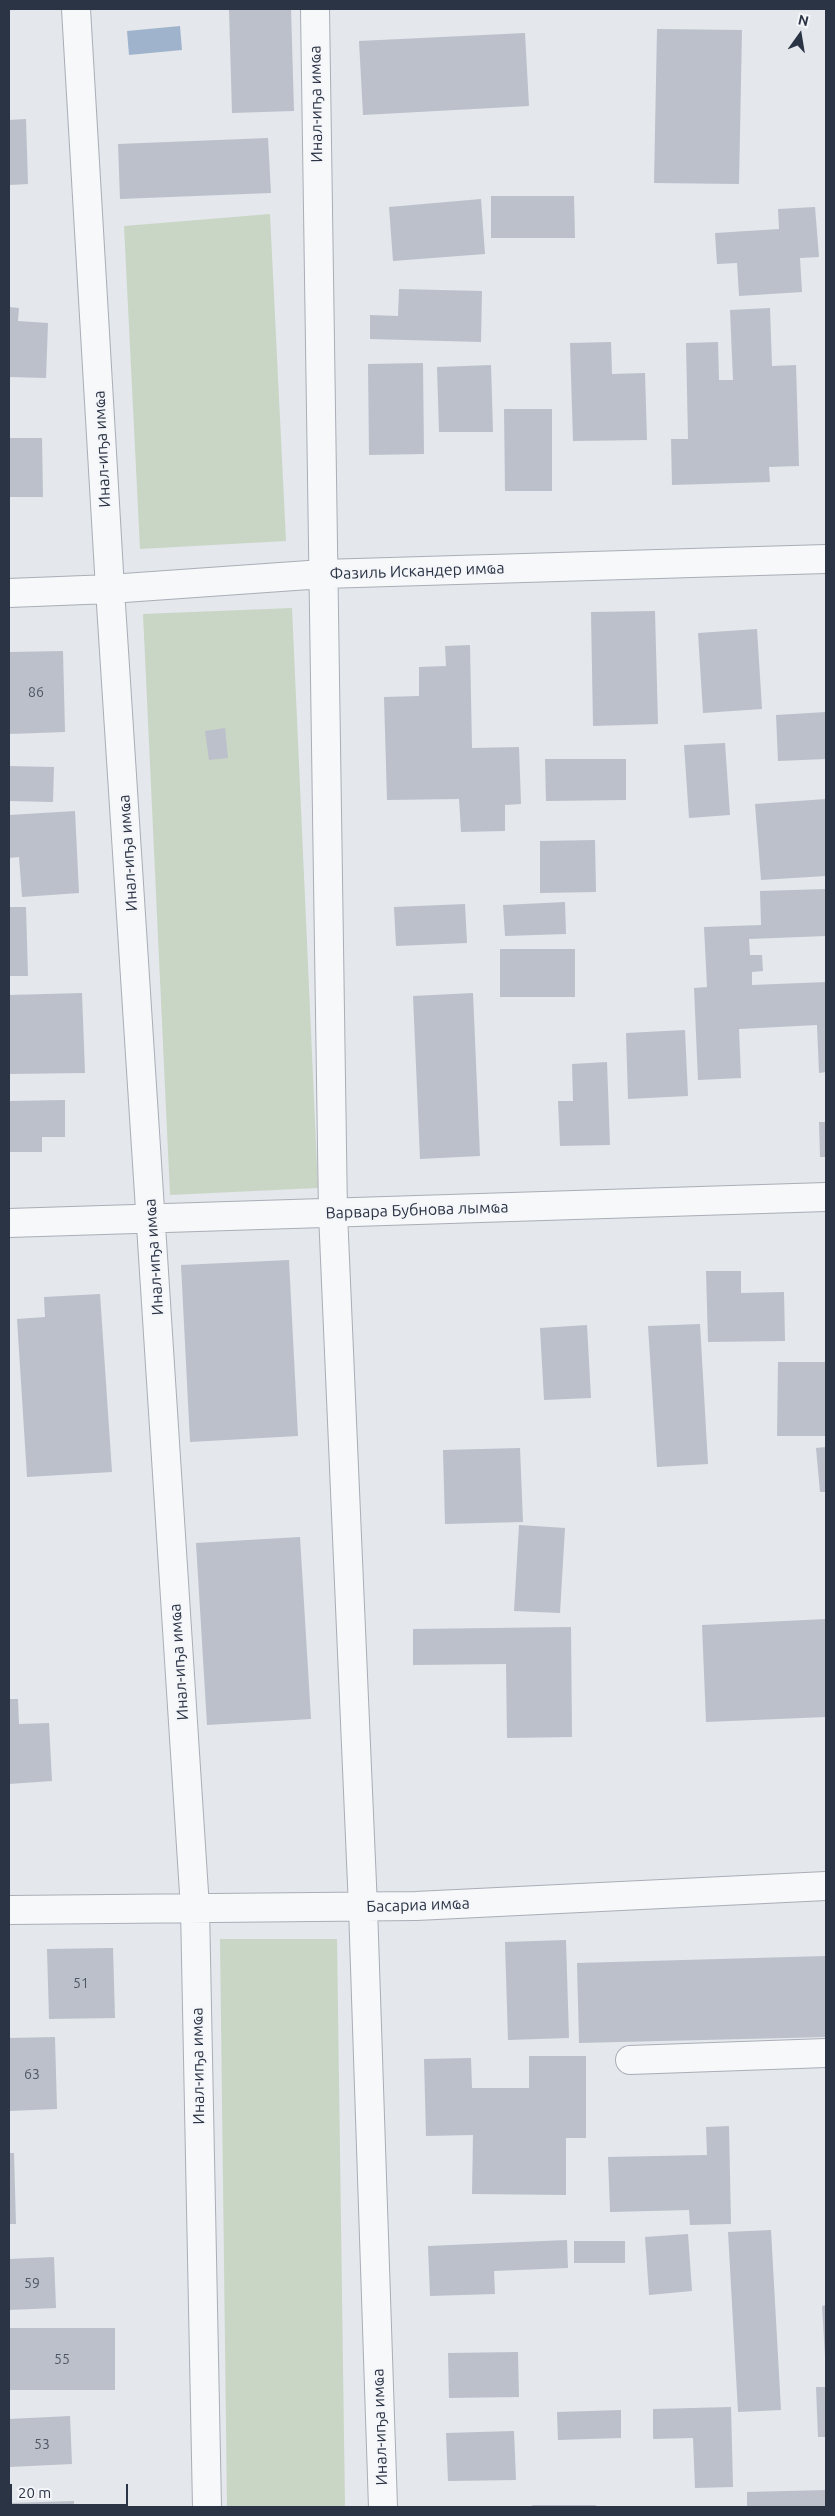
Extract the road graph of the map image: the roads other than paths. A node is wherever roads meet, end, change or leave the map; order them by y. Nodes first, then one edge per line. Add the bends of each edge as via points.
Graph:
1 (76, 9) edge
2 (315, 9) edge
3 (826, 558) edge
4 (323, 574) junction
5 (110, 589) junction
6 (9, 593) edge
7 (826, 1197) edge
8 (333, 1213) junction
9 (151, 1219) junction
10 (9, 1223) edge
11 (826, 1886) edge
12 (363, 1907) junction
13 (195, 1908) junction
14 (9, 1910) edge
15 (826, 2053) edge
16 (630, 2060) dead end
17 (206, 2507) edge
18 (383, 2507) edge

1 - 5 street, Инал-иҧа имҩа
2 - 4 street, Инал-иҧа имҩа
3 - 4 street, Фазиль Искандер имҩа
4 - 5 street, Фазиль Искандер имҩа
4 - 8 street, Инал-иҧа имҩа
5 - 6 street, Фазиль Искандер имҩа
5 - 9 street, Инал-иҧа имҩа
7 - 8 street, Варвара Бубнова лымҩа
8 - 9 street, Варвара Бубнова лымҩа
8 - 12 street, Инал-иҧа имҩа
9 - 10 street, Варвара Бубнова лымҩа
9 - 13 street, Инал-иҧа имҩа
11 - 12 street, Басариа имҩа
12 - 13 street, Басариа имҩа
12 - 18 street, Инал-иҧа имҩа
13 - 14 street, Басариа имҩа
13 - 17 street, Инал-иҧа имҩа
15 - 16 street

